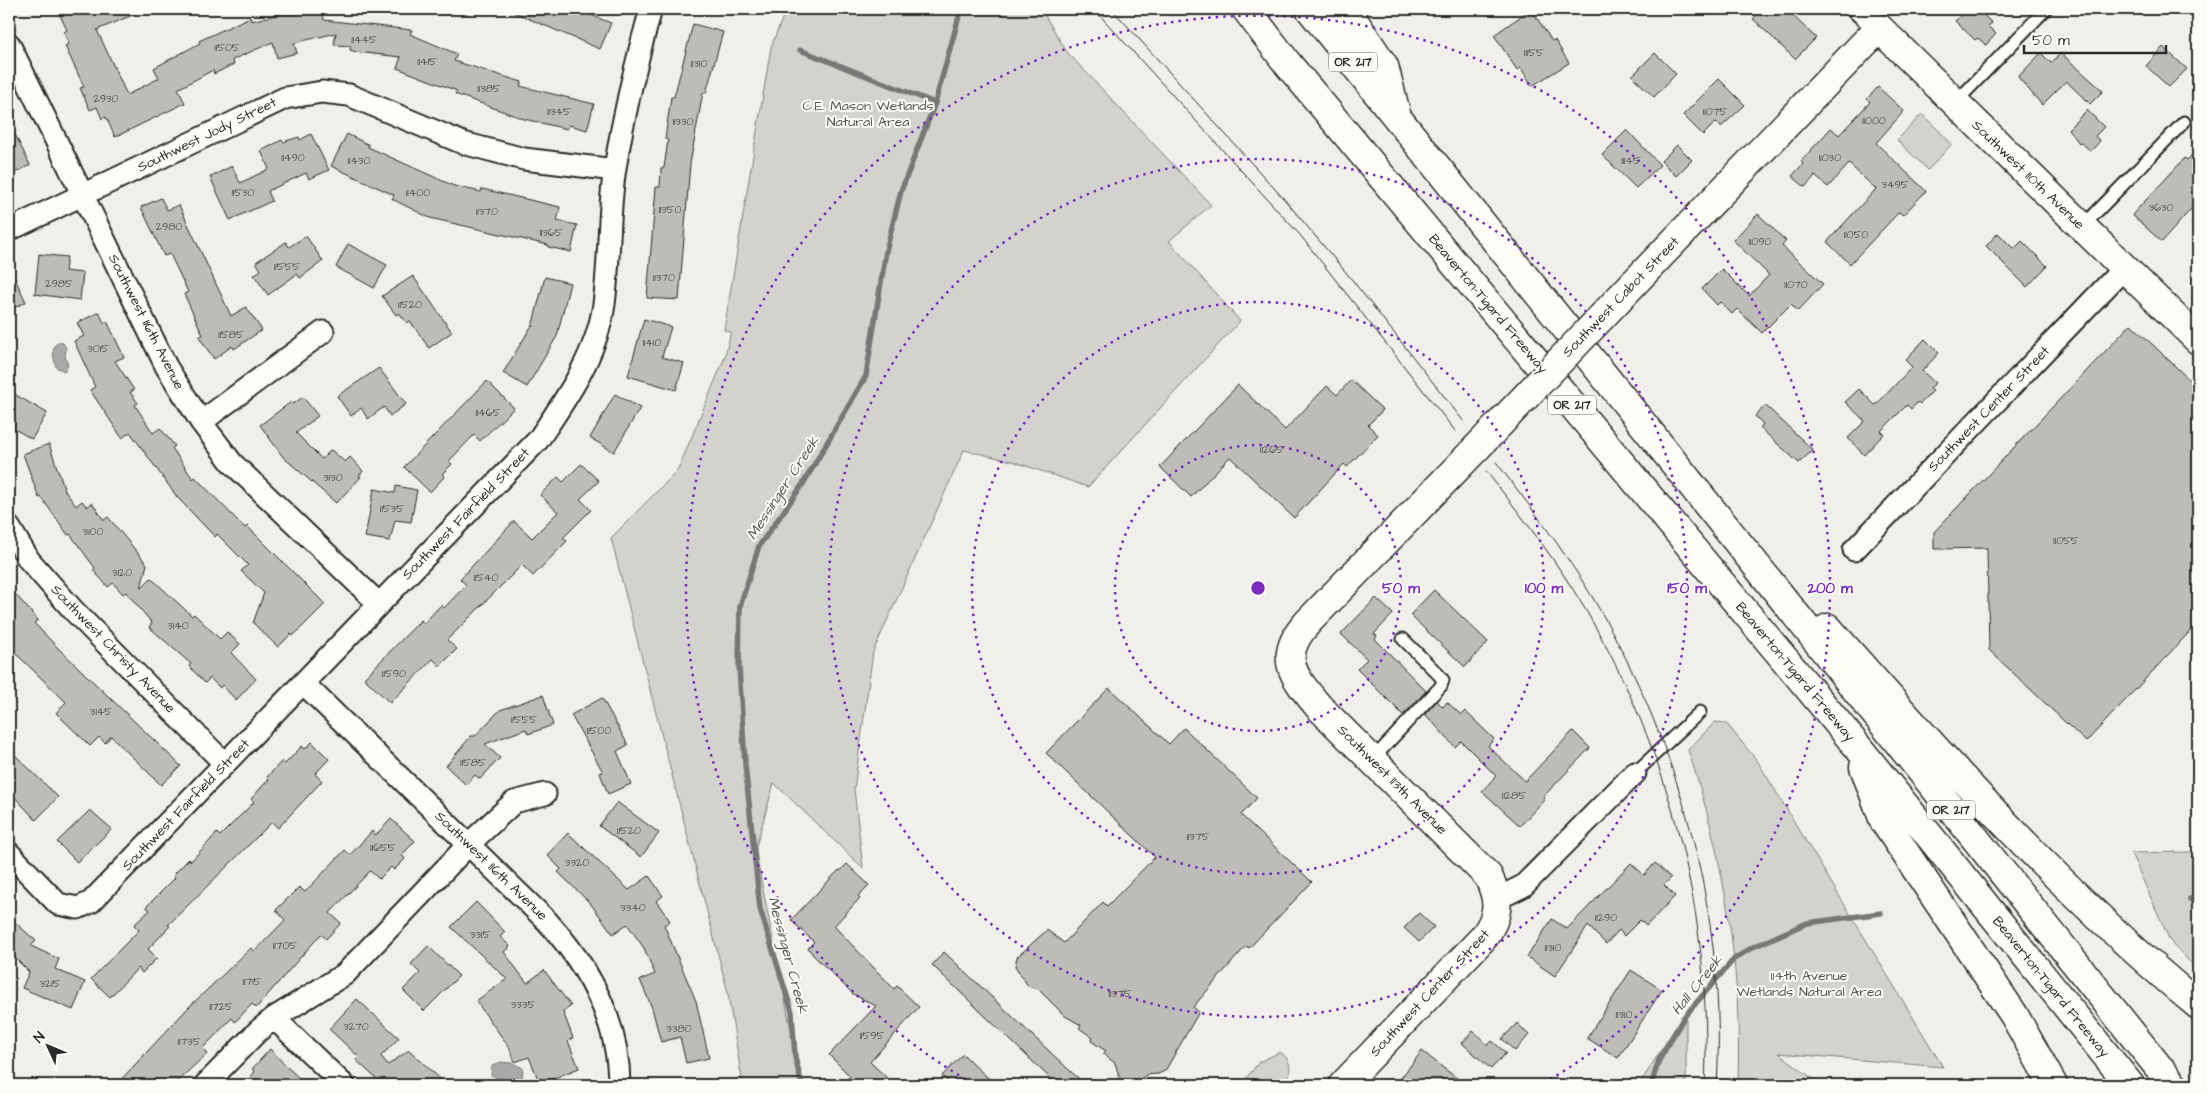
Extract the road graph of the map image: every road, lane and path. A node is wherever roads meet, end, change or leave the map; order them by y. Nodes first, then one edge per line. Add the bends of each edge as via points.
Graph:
1 (651, 9) edge
2 (1228, 9) edge
3 (1246, 9) edge
4 (1310, 9) edge
5 (1346, 9) edge
6 (1858, 9) edge
7 (2046, 9) edge
8 (1879, 28) junction
9 (9, 44) edge
10 (1287, 63) junction
11 (1955, 102) junction
12 (1396, 116) junction
13 (2184, 122) dead end
14 (615, 170) junction
15 (82, 195) junction
16 (2082, 227) junction
17 (9, 230) edge
18 (2124, 268) junction
19 (323, 332) dead end
20 (2198, 340) edge
21 (201, 422) junction
22 (9, 527) edge
23 (1730, 534) junction
24 (1854, 550) dead end
25 (379, 604) junction
26 (1403, 639) dead end
27 (1291, 659) joint
28 (303, 684) junction
29 (1700, 712) dead end
30 (1857, 746) junction
31 (1372, 760) junction
32 (224, 764) junction
33 (1635, 773) joint
34 (546, 794) dead end
35 (469, 844) junction
36 (9, 853) edge
37 (1497, 899) junction
38 (2198, 1005) edge
39 (274, 1018) junction
40 (209, 1084) edge
41 (344, 1085) edge
42 (619, 1085) edge
43 (1343, 1085) edge
44 (2054, 1085) edge
45 (2130, 1085) edge
46 (2173, 1085) edge

1 - 14 street, Southwest Fairfield Street via 631,79
2 - 10 main road
3 - 10 main road, Beaverton-Tigard Freeway / OR 217
4 - 12 main road, OR 217
5 - 12 main road via 1384,66
6 - 8 street, Southwest 110th Avenue
7 - 11 lane
8 - 11 main road, Southwest 110th Avenue
8 - 27 main road, Southwest Cabot Street, bridge via 1300,631 1294,640
9 - 15 street, Southwest 116th Avenue
10 - 30 main road, Beaverton-Tigard Freeway / OR 217
11 - 16 main road, Southwest 110th Avenue
12 - 23 main road, OR 217
13 - 16 lane
14 - 15 street, Southwest Jody Street via 524,159 463,143 349,95 322,92 285,98
14 - 25 street, Southwest Fairfield Street via 604,306 589,357 566,400 538,440
15 - 17 street, Southwest Jody Street
15 - 21 street, Southwest 116th Avenue via 166,366
16 - 18 main road, Southwest 110th Avenue
18 - 20 main road, Southwest 110th Avenue
18 - 24 street, Southwest Center Street
19 - 21 street
21 - 25 street, Southwest 116th Avenue via 232,463
22 - 32 street, Southwest Christy Avenue via 29,560 74,611
23 - 38 main road via 1772,565 1902,713 2043,862
23 - 46 main road, OR 217
25 - 28 street, Southwest Fairfield Street
26 - 31 lane via 1443,680
27 - 31 main road, Southwest 113th Avenue via 1294,676 1304,689
28 - 32 street, Southwest Fairfield Street
28 - 35 street, Southwest 116th Avenue
29 - 33 lane
30 - 44 main road via 1884,821 2014,1015
30 - 45 main road, Beaverton-Tigard Freeway / OR 217
31 - 37 main road, Southwest 113th Avenue via 1488,876
32 - 36 street, Southwest Fairfield Street via 92,902 78,908 58,904
33 - 37 street via 1523,886
34 - 35 street via 514,802
35 - 39 street via 345,974
35 - 42 street, Southwest 116th Avenue via 547,921 590,976 603,1003 613,1037
37 - 43 main road, Southwest Center Street via 1494,924 1484,938
39 - 40 street
39 - 41 street

